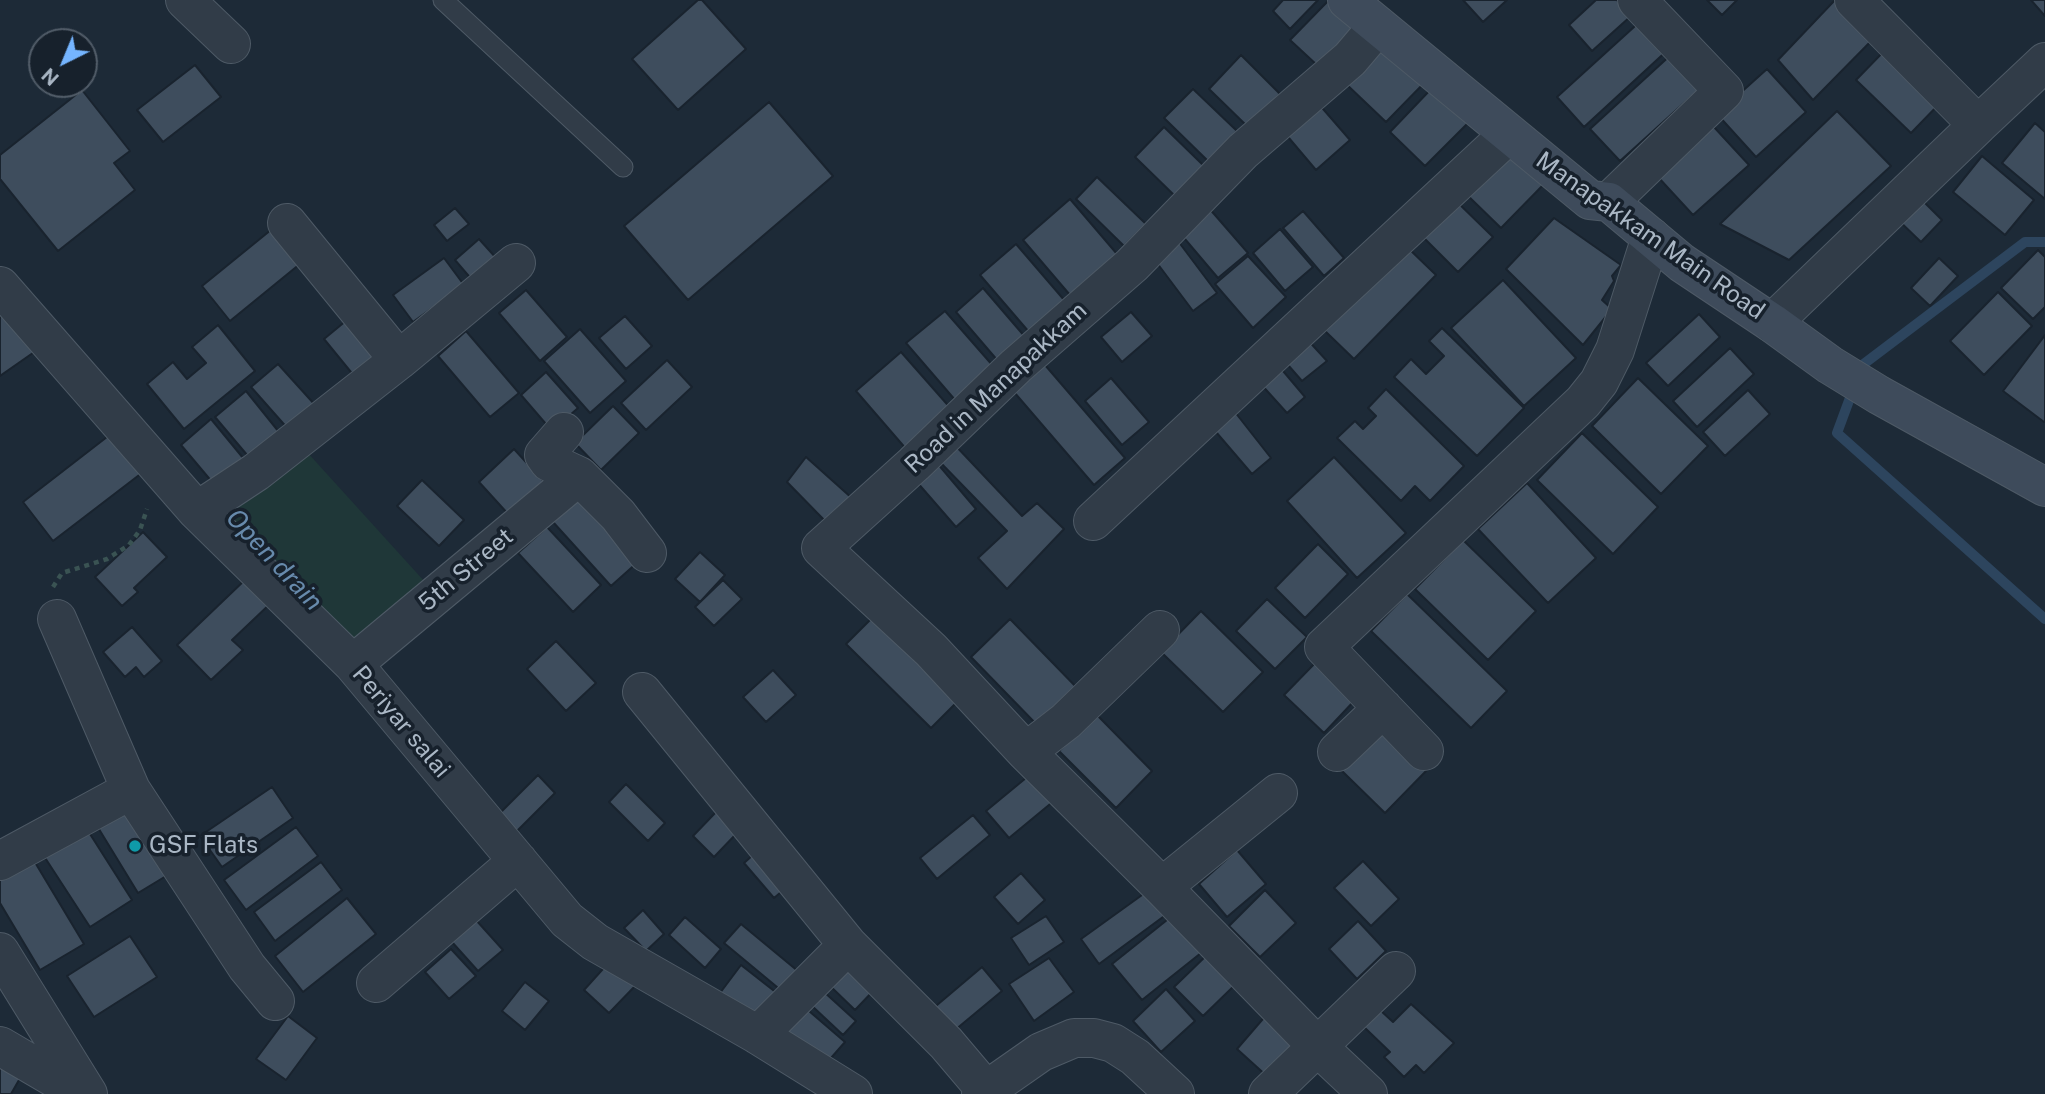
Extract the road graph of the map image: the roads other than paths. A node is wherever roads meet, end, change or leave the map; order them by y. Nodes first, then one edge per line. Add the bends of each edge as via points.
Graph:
1 (185, 0) edge
2 (443, 0) edge
3 (1347, 0) edge
4 (1637, 0) edge
5 (1854, 0) edge
6 (1378, 26) junction
7 (231, 44) dead end
8 (2045, 62) edge
9 (1978, 125) junction
10 (1509, 134) junction
11 (623, 167) dead end
12 (1609, 202) junction
13 (287, 223) dead end
14 (1651, 237) junction
15 (516, 263) dead end
16 (0, 286) edge
17 (1772, 323) junction
18 (399, 360) junction
19 (564, 432) dead end
20 (579, 476) junction
21 (2045, 487) edge
22 (197, 511) junction
23 (1093, 521) dead end
24 (647, 553) dead end
25 (57, 620) road end
26 (1160, 630) dead end
27 (353, 664) junction
28 (642, 692) dead end
29 (1383, 708) junction
30 (1424, 751) dead end
31 (1026, 752) junction
32 (1337, 752) dead end
33 (131, 790) junction
34 (1278, 793) dead end
35 (0, 861) edge
36 (518, 861) junction
37 (1163, 887) junction
38 (848, 945) junction
39 (0, 952) edge
40 (1395, 971) dead end
41 (376, 983) dead end
42 (275, 1001) dead end
43 (758, 1035) junction
44 (0, 1046) edge
45 (1318, 1046) junction
46 (983, 1092) edge
47 (82, 1094) edge
48 (88, 1094) edge
49 (853, 1094) edge
50 (1175, 1094) edge
51 (1268, 1094) edge
52 (1368, 1094) edge

1 - 7 street
2 - 11 lane
3 - 6 main road, Manapakkam Main Road
4 - 12 street via 1724,91
5 - 9 street
6 - 10 main road, Manapakkam Main Road
6 - 31 street, Road in Manapakkam via 1350,59 1243,151 1132,265 821,548 931,650
8 - 9 street
9 - 17 street
10 - 12 main road, Manapakkam Main Road via 1590,200
10 - 23 street
12 - 14 main road, Manapakkam Main Road
13 - 18 street
14 - 17 main road, Manapakkam Main Road
14 - 29 street via 1615,349 1599,382 1324,647
15 - 18 street
16 - 22 street, Periyar salai
17 - 21 main road, Manapakkam Main Road via 1879,395
18 - 22 street
19 - 20 street via 544,454 550,462
20 - 24 street
20 - 27 street, 5th Street
22 - 27 street, Periyar salai
25 - 33 street
26 - 31 street via 1066,721
27 - 36 street, Periyar salai
28 - 38 street
29 - 30 street
29 - 32 street
31 - 37 street, Road in Manapakkam
33 - 35 street
33 - 42 street via 247,967
34 - 37 street
36 - 41 street
36 - 43 street, Periyar salai via 567,920 595,942
37 - 45 street, Road in Manapakkam
38 - 43 street
38 - 46 street via 946,1043
39 - 48 street
40 - 45 street
43 - 49 street, Periyar salai
44 - 47 street
45 - 51 street
45 - 52 street, Road in Manapakkam
46 - 50 street via 1041,1052 1084,1038 1113,1043

